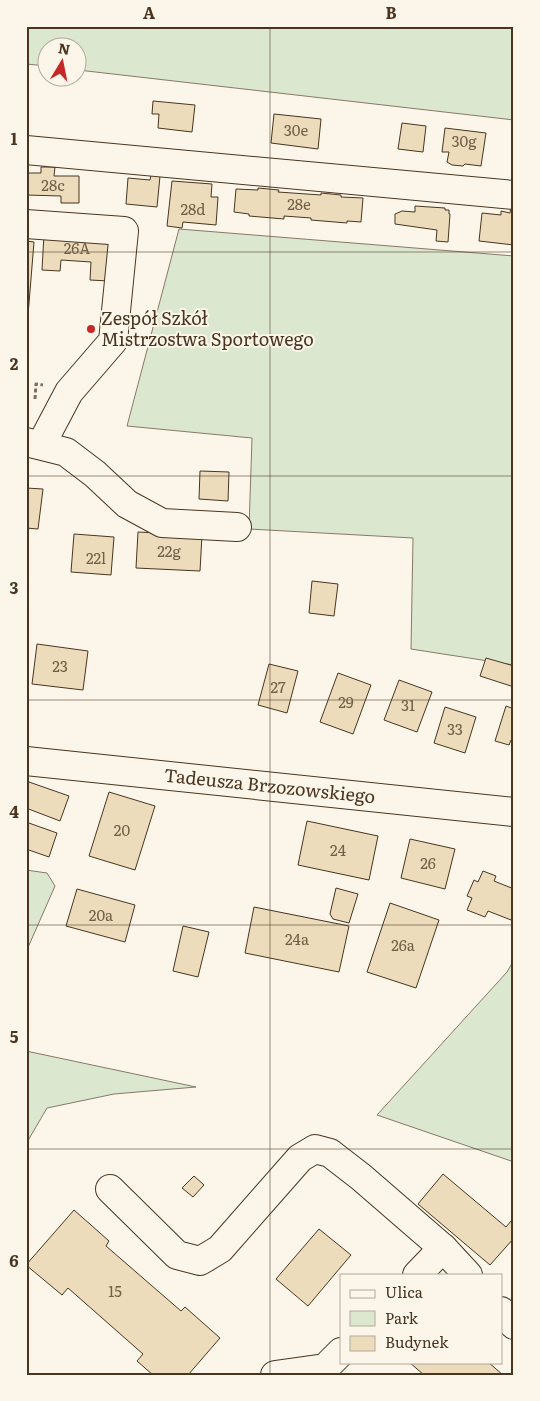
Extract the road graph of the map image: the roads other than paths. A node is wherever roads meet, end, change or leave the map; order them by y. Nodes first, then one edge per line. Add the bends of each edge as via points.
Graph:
1 (26, 150) edge
2 (514, 195) edge
3 (26, 224) edge
4 (34, 444) edge
5 (237, 527) dead end
6 (26, 761) edge
7 (514, 812) edge
8 (110, 1189) dead end
9 (444, 1248) junction
10 (418, 1274) edge
11 (467, 1274) edge
12 (502, 1312) edge
13 (514, 1325) edge
14 (340, 1353) edge
15 (275, 1375) edge

1 - 2 street
3 - 4 street via 124,231 113,342 69,392
4 - 5 street via 66,452 127,504 162,523
6 - 7 street, Tadeusza Brzozowskiego
8 - 9 street via 177,1255 200,1261 220,1249 300,1158 315,1149 330,1153
9 - 10 street
9 - 11 street
12 - 13 street
14 - 15 street via 325,1368

